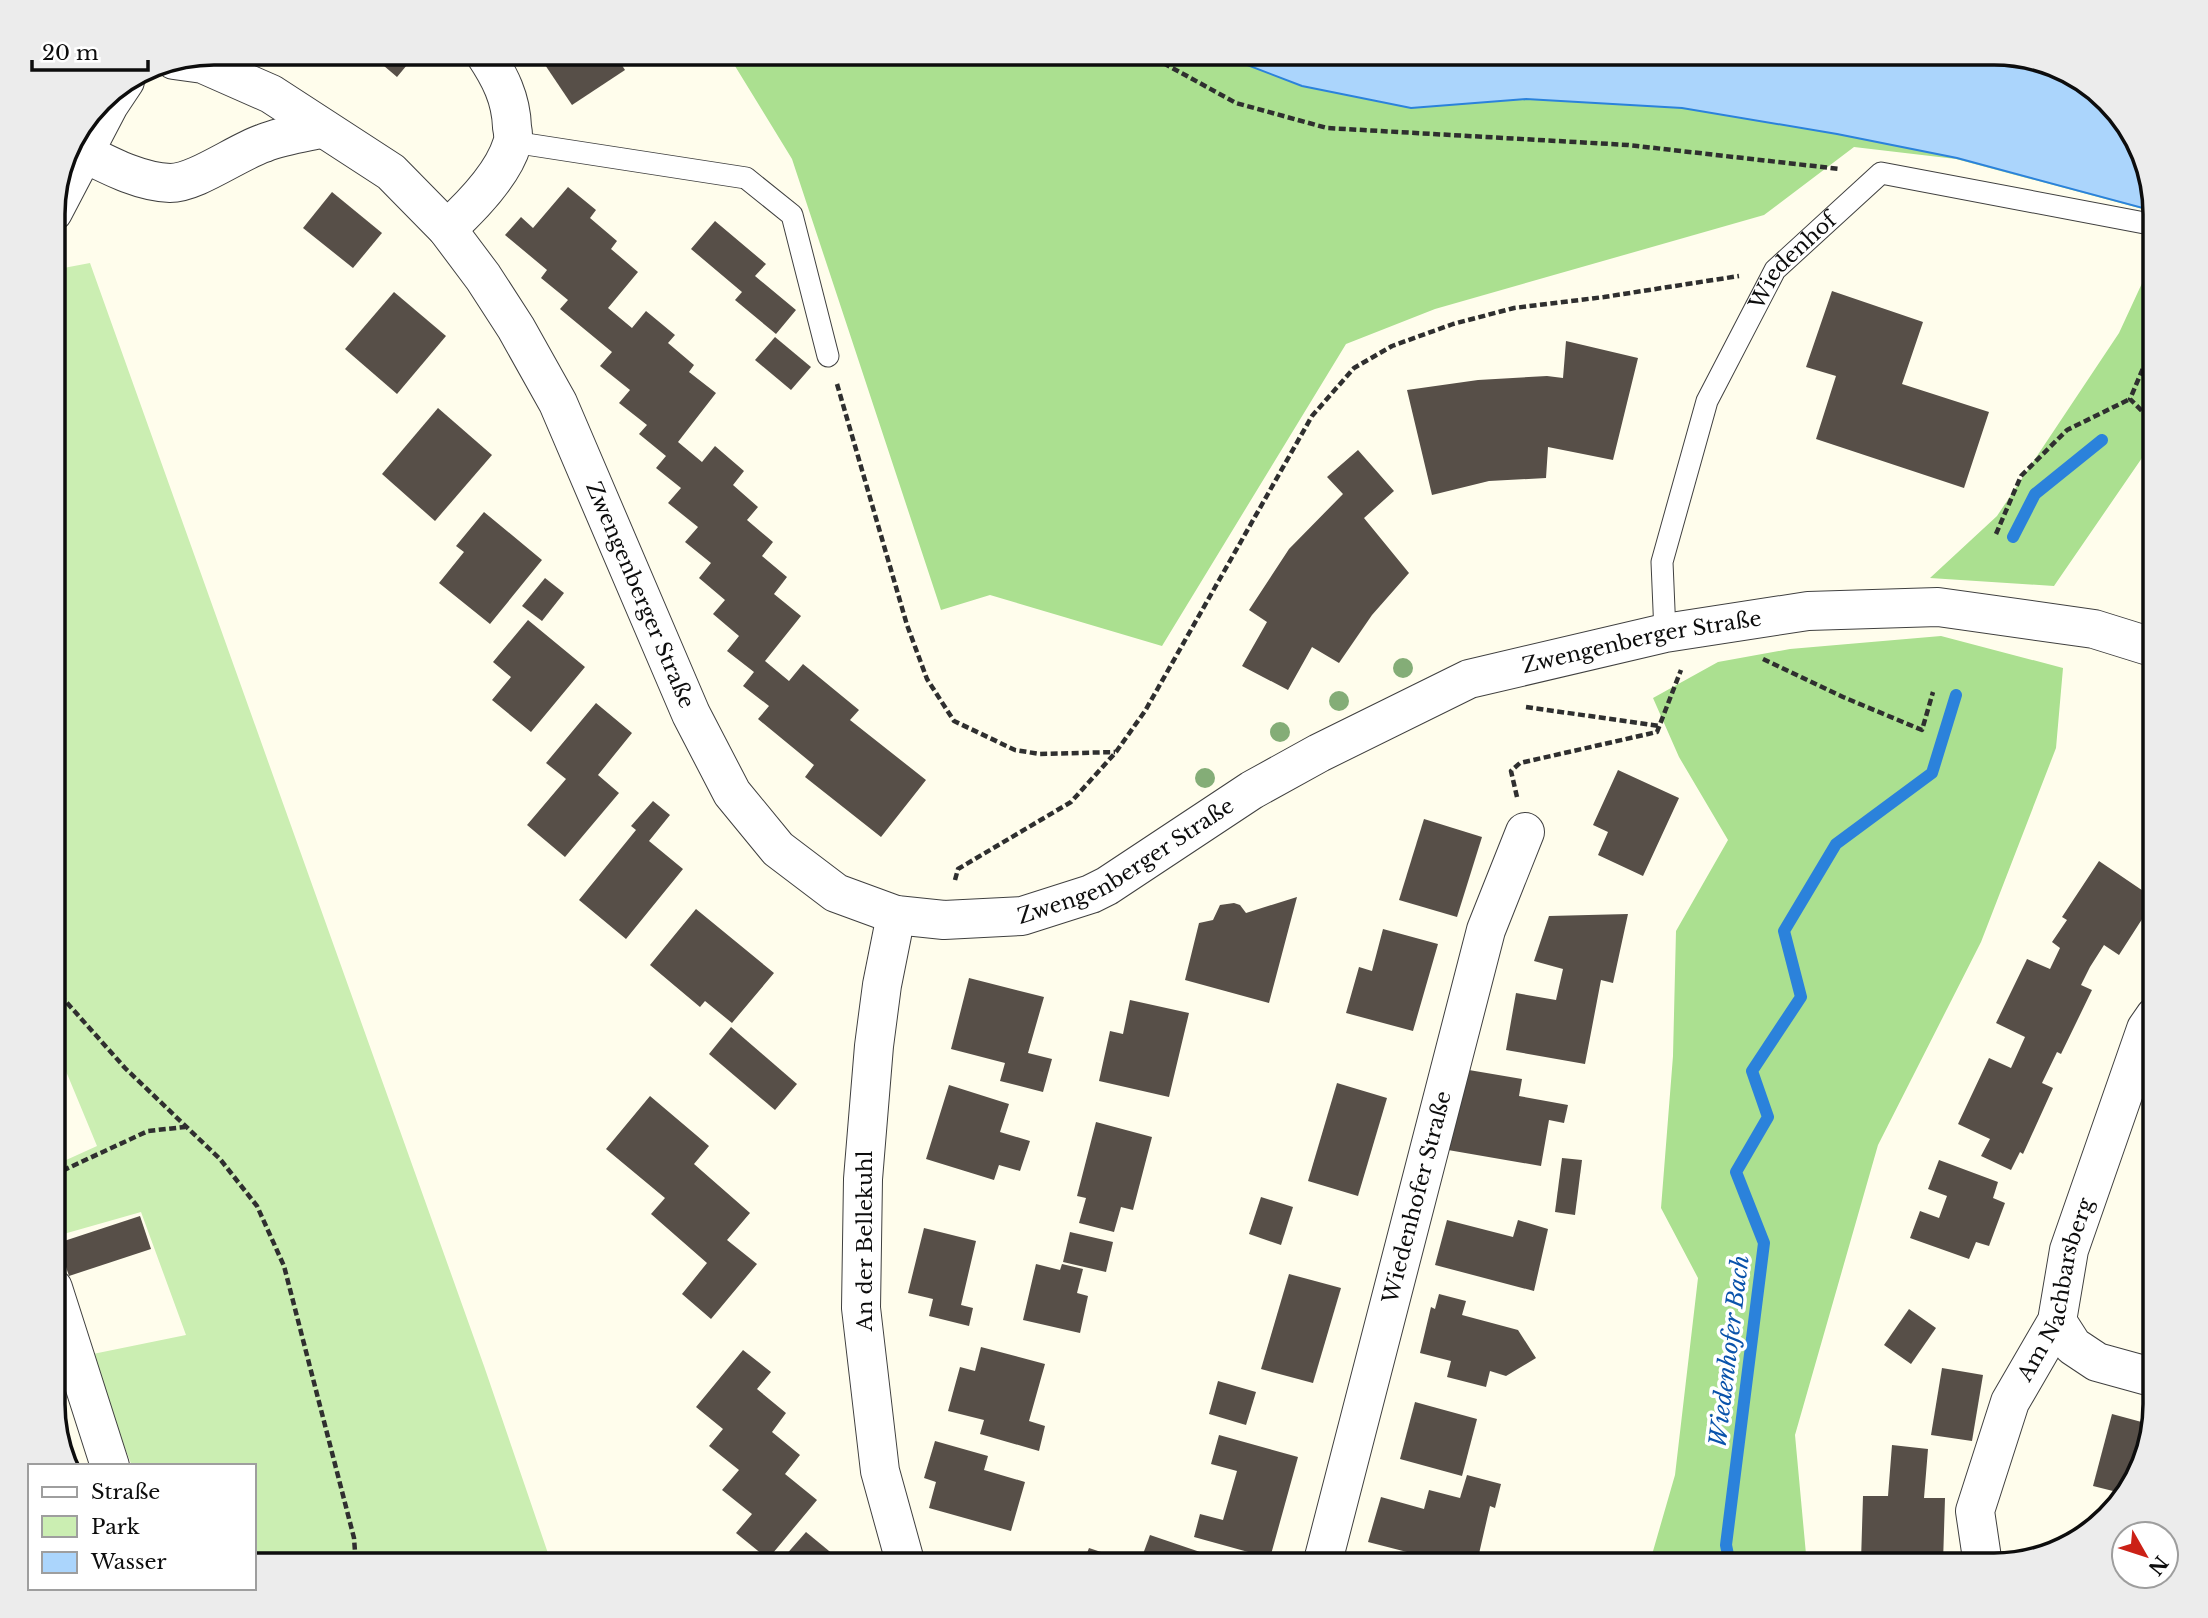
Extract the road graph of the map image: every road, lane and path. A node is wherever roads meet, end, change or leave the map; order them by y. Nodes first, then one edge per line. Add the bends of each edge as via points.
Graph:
1 (205, 65) edge
2 (492, 65) edge
3 (1168, 65) edge
4 (106, 110) edge
5 (321, 129) junction
6 (513, 142) junction
7 (84, 153) junction
8 (1881, 173) junction
9 (68, 183) edge
10 (2143, 223) edge
11 (447, 229) junction
12 (1775, 270) junction
13 (828, 356) joint
14 (2143, 368) edge
15 (2130, 399) junction
16 (2143, 412) edge
17 (1996, 534) dead end
18 (1728, 623) junction
19 (1678, 631) junction
20 (2143, 644) edge
21 (1933, 692) dead end
22 (1524, 707) dead end
23 (1660, 726) junction
24 (1116, 752) junction
25 (1525, 832) joint
26 (896, 915) junction
27 (944, 920) junction
28 (65, 1000) edge
29 (2143, 1040) edge
30 (186, 1127) junction
31 (65, 1169) edge
32 (2057, 1321) junction
33 (65, 1325) edge
34 (2143, 1375) edge
35 (109, 1464) edge
36 (355, 1553) edge
37 (902, 1553) edge
38 (1326, 1553) edge
39 (1981, 1553) edge

1 - 5 street, Zwengenberger Straße via 271,94
2 - 6 street via 511,108
3 - 8 path via 1236,103 1327,128 1628,145
4 - 7 street
5 - 7 street via 263,143 172,183 146,179
5 - 11 street, Zwengenberger Straße via 391,172
6 - 11 street via 494,178
6 - 13 lane via 746,178 792,215
7 - 9 street
8 - 10 lane
8 - 12 lane, Wiedenhof
11 - 26 street, Zwengenberger Straße via 516,328 558,403 691,714 732,793 778,849 836,893
12 - 19 lane, Wiedenhof via 1707,401 1662,562
12 - 24 path via 1514,308 1392,346 1354,368 1312,416 1144,711
13 - 24 path via 907,625 927,679 954,721 1015,750 1040,754
14 - 15 path
15 - 16 path
15 - 17 path via 2067,430 2021,476
18 - 19 street, Zwengenberger Straße
18 - 20 street, Zwengenberger Straße via 1808,611 1938,607 2094,629
18 - 21 path via 1732,644 1922,730
19 - 23 path via 1690,645
19 - 27 street, Zwengenberger Straße via 1469,679 1263,784 1091,894 1022,916
22 - 23 path
23 - 25 path via 1657,732 1520,763 1511,771
24 - 27 path via 1071,802 958,869
25 - 38 street, Wiedenhofer Straße via 1486,930
26 - 27 street, Zwengenberger Straße
26 - 37 street, An der Bellekuhl via 874,1046 863,1179 860,1308 880,1471
28 - 30 path
29 - 32 street, Am Nachbarsberg via 2069,1250
30 - 31 path via 148,1131
30 - 36 path via 220,1158 257,1206 284,1266
32 - 34 street via 2073,1346 2097,1362
32 - 39 street, Am Nachbarsberg via 2010,1402 1975,1511
33 - 35 street

